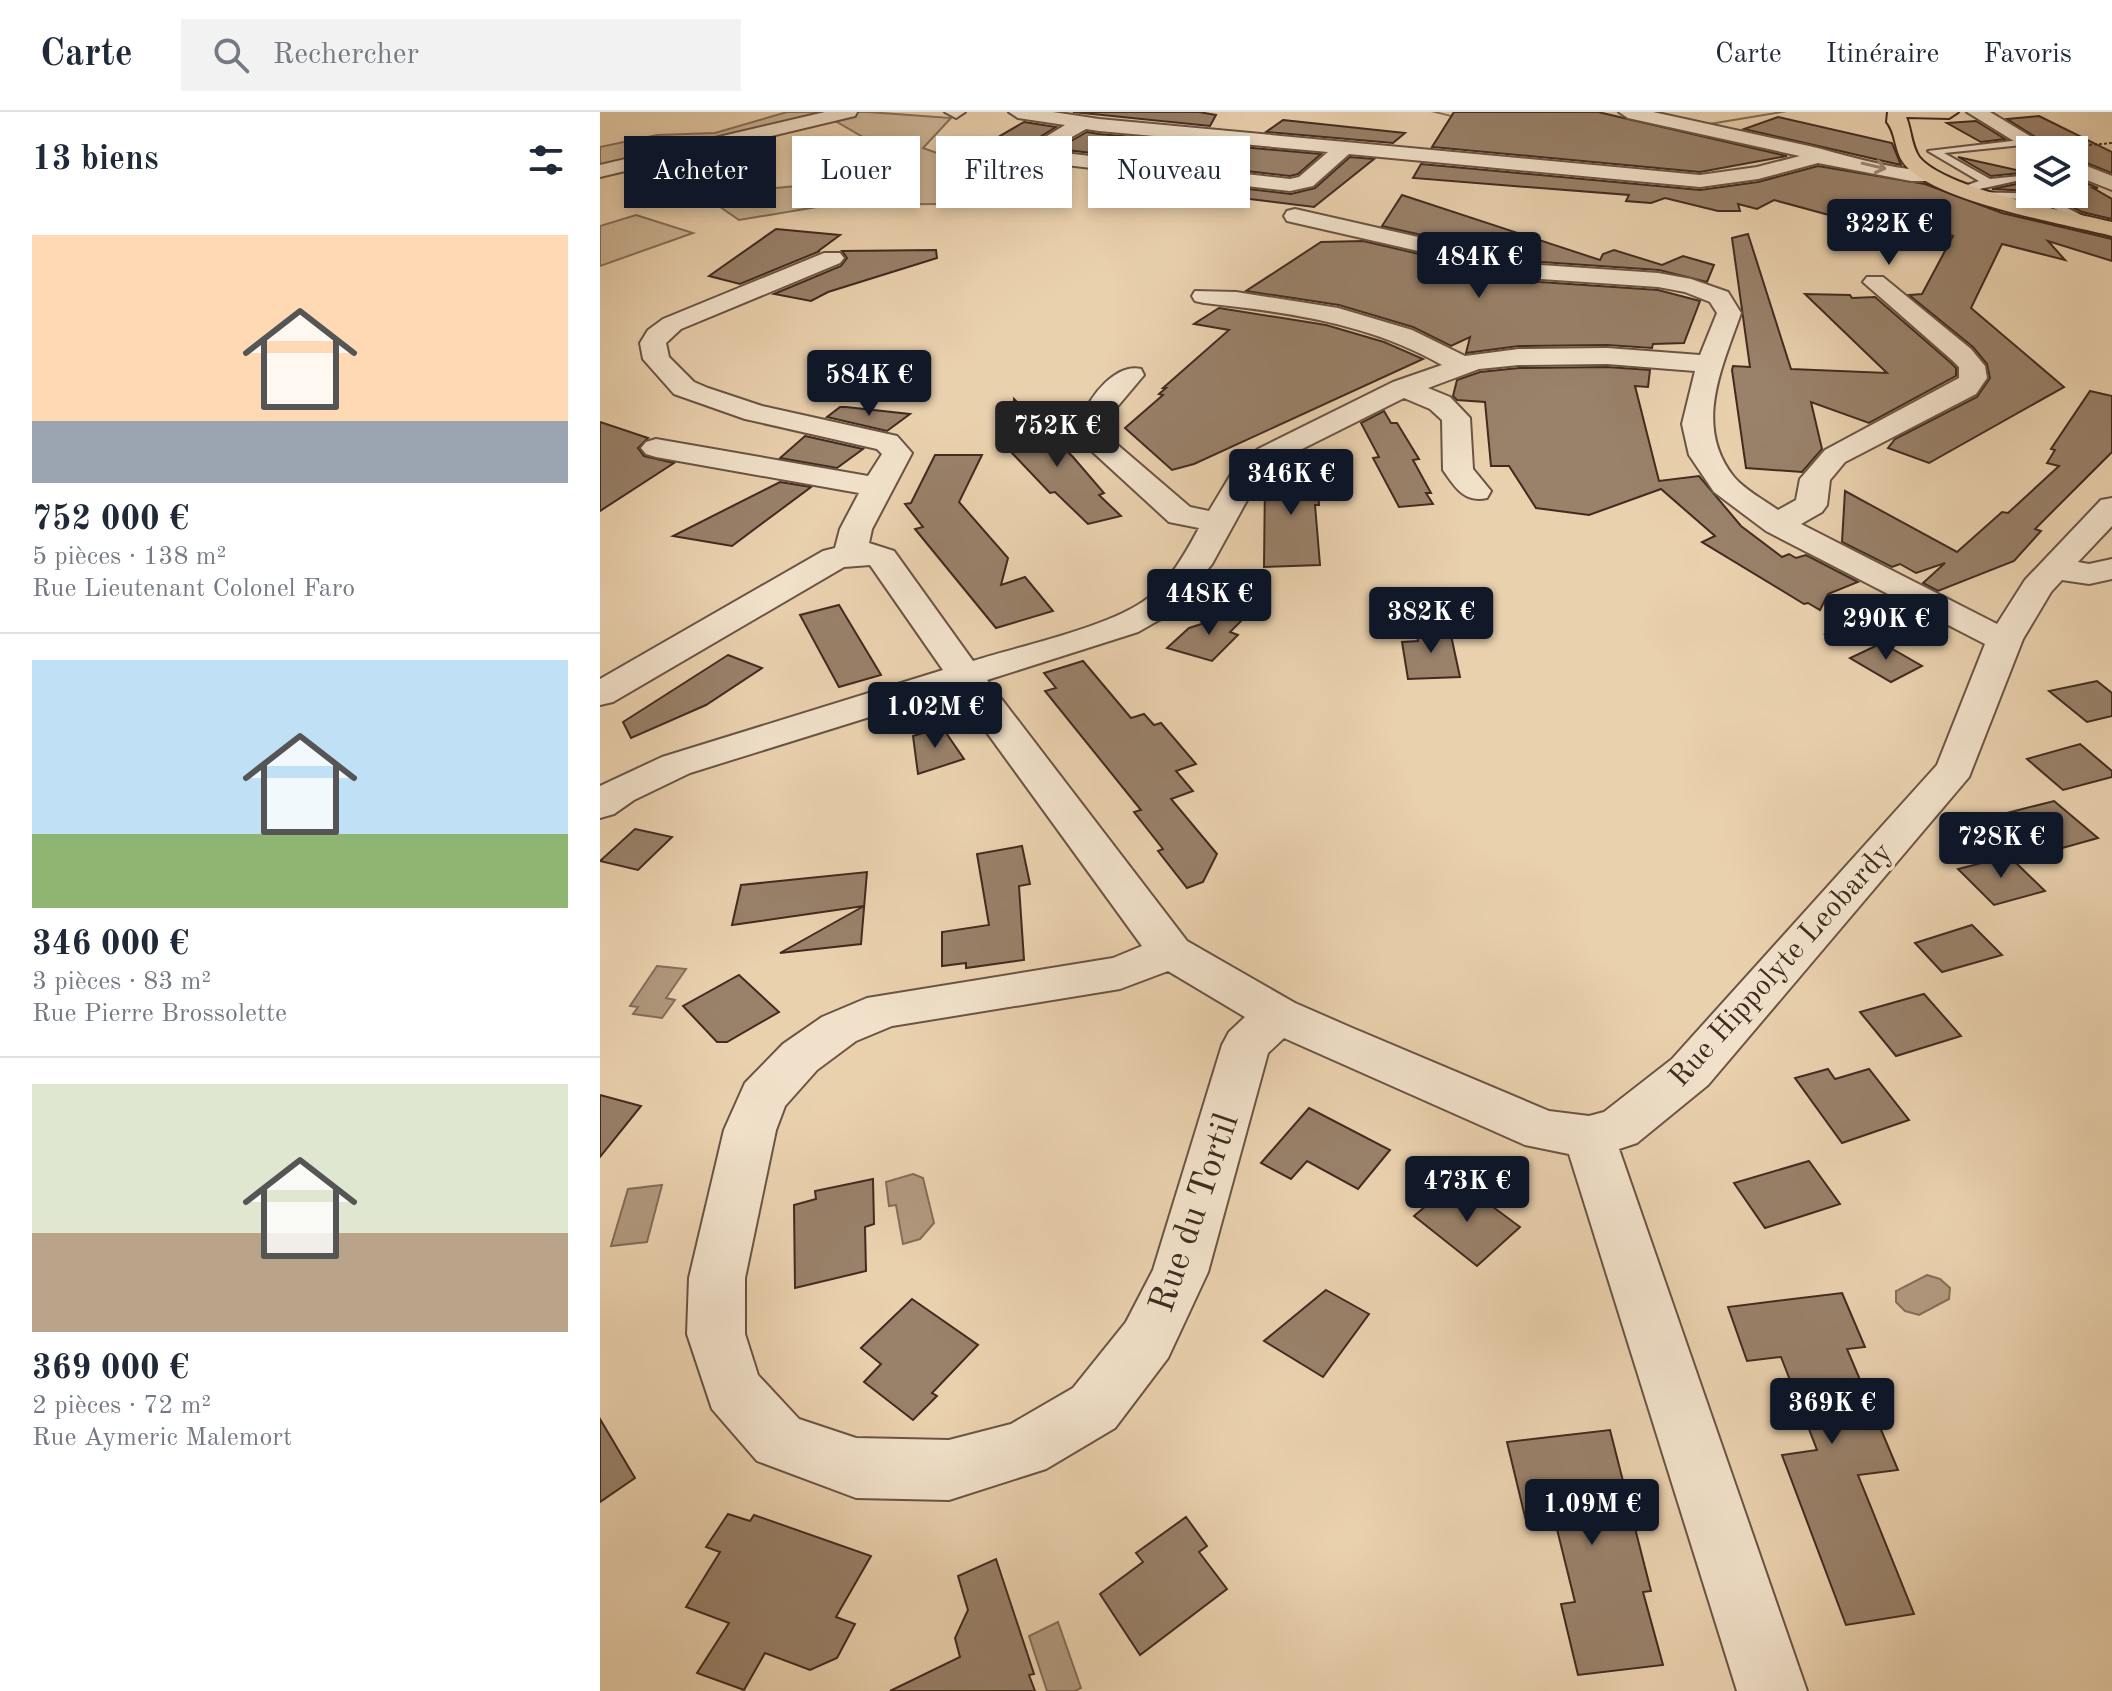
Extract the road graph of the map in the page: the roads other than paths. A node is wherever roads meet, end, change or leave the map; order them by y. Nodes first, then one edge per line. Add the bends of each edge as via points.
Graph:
1 (848, 112) edge
2 (1018, 112) edge
3 (1628, 112) edge
4 (1976, 112) edge
5 (1940, 113) edge
6 (1902, 116) edge
7 (1082, 123) junction
8 (1998, 124) junction
9 (2019, 136) edge
10 (2016, 147) edge
11 (1343, 149) junction
12 (1818, 157) junction
13 (600, 171) edge
14 (2088, 173) edge
15 (1929, 175) junction
16 (2016, 180) edge
17 (2112, 184) edge
18 (1978, 188) junction
19 (1295, 216) dead end
20 (2112, 227) edge
21 (832, 258) dead end
22 (1875, 282) dead end
23 (1204, 296) dead end
24 (1710, 364) junction
25 (1463, 366) junction
26 (1131, 375) dead end
27 (1403, 388) junction
28 (656, 448) dead end
29 (877, 487) junction
30 (1476, 491) dead end
31 (2112, 507) edge
32 (1217, 522) junction
33 (1777, 524) junction
34 (850, 554) junction
35 (2054, 569) junction
36 (2112, 569) edge
37 (2005, 639) junction
38 (965, 676) junction
39 (600, 694) edge
40 (600, 805) edge
41 (1171, 952) junction
42 (1278, 1015) junction
43 (1589, 1136) junction
44 (1772, 1691) edge

1 - 13 street
2 - 7 street
3 - 12 street
4 - 8 street
5 - 6 main road
5 - 8 street
6 - 15 main road via 1907,152
7 - 11 street
7 - 11 street via 1031,152 1290,185 1306,182
8 - 9 street
10 - 18 lane via 1933,151
11 - 12 street via 1700,181
12 -> 15 street
14 - 17 street
15 - 18 main road
16 - 18 lane
18 - 20 main road
18 - 20 main road
19 - 24 street via 1541,272 1691,286 1719,297 1729,313
21 - 29 street via 672,324 653,343 656,359 684,388 698,394 755,413 887,442 897,453
22 - 33 street via 1962,355 1972,366 1973,378 1966,388 1835,456 1815,479 1811,505
23 - 25 street via 1333,316 1443,353
24 - 25 street via 1562,355
24 - 33 street via 1696,424 1704,455 1725,486
25 - 27 street
26 - 32 street via 1097,409 1093,428 1099,444 1180,515
27 - 30 street via 1440,403 1456,418 1458,470
27 - 32 street via 1268,455 1244,477
28 - 29 street
29 - 34 street
31 - 35 street, Rue Hippolyte Leobardy
32 - 38 street via 1195,564 1161,605 1126,625
33 - 37 street
34 - 38 street, Rue Hippolyte Leobardy via 882,558
34 - 39 street
35 - 36 street via 2089,574
35 - 37 street, Rue Hippolyte Leobardy
37 - 43 street, Rue Hippolyte Leobardy via 1955,769 1690,1072 1619,1129
38 - 40 street via 676,765
38 - 41 street, Rue Hippolyte Leobardy
41 - 42 street, Rue Hippolyte Leobardy
41 - 42 street, Rue du Tortil via 1120,973 884,1010 839,1029 800,1057 763,1097 750,1130 717,1278 716,1334 733,1390 779,1441 856,1468 949,1470 1024,1449 1094,1408 1147,1340 1180,1272 1246,1045
42 - 43 street, Rue Hippolyte Leobardy via 1543,1131
43 - 44 street

